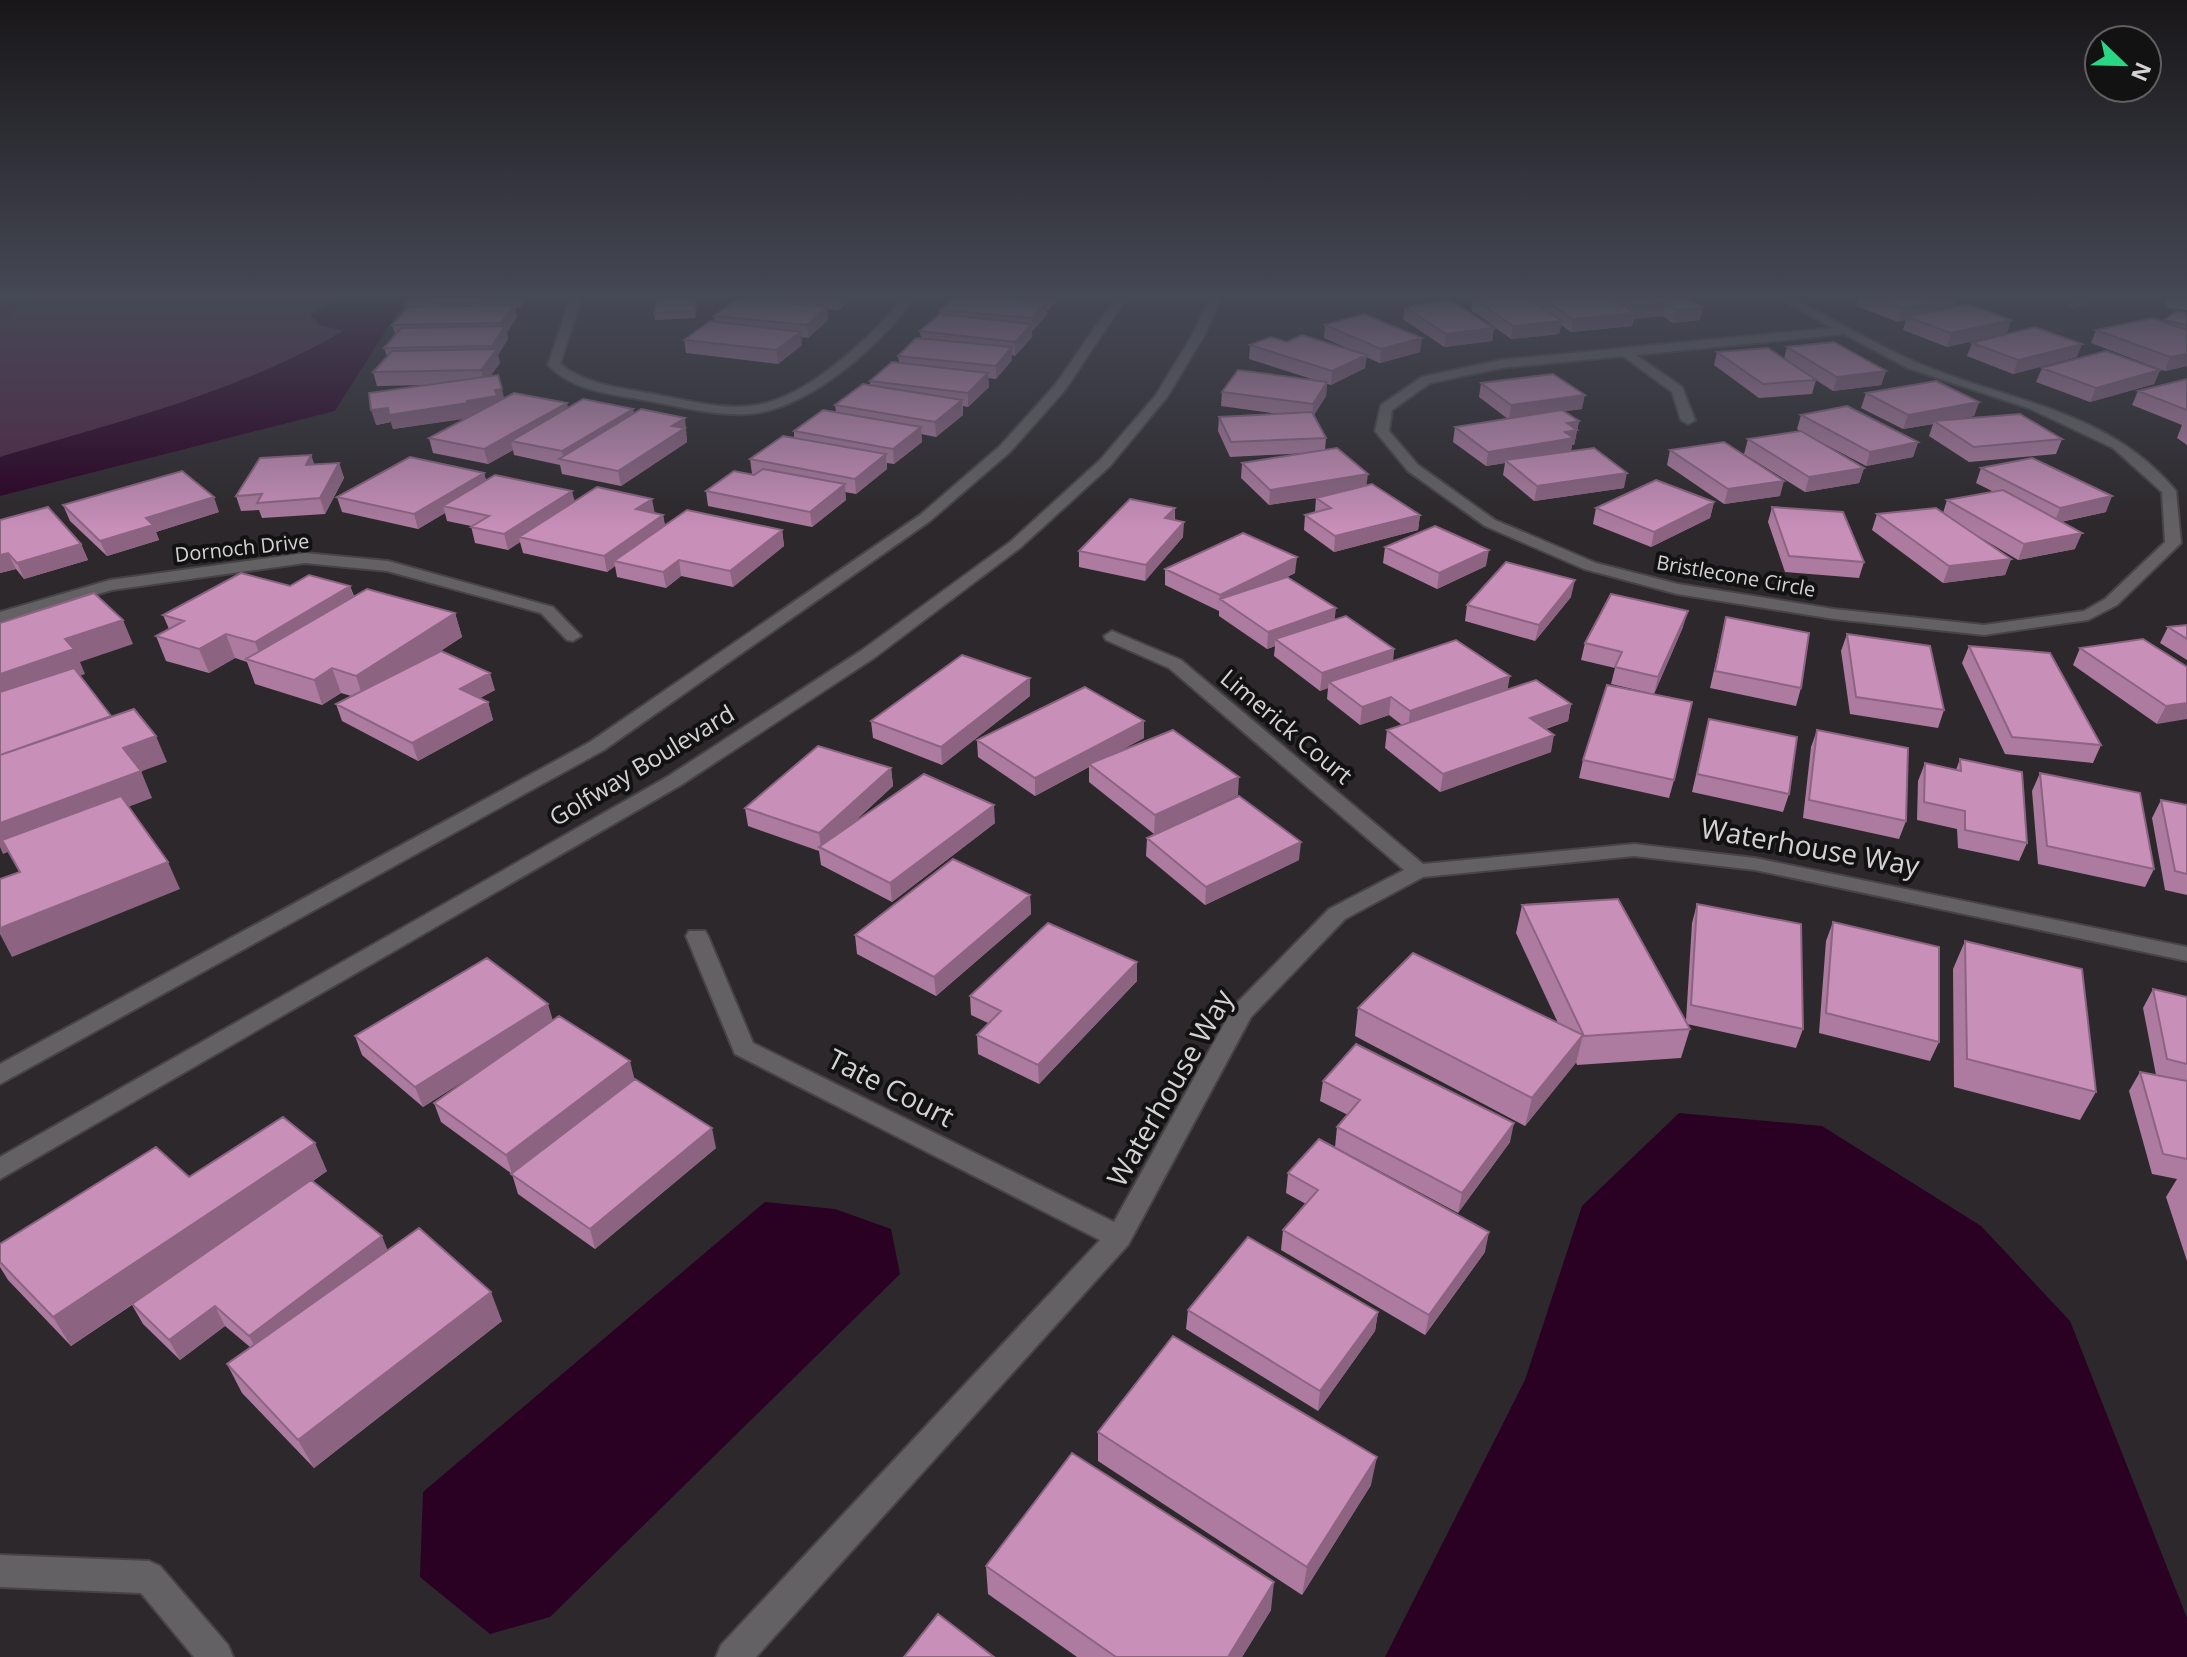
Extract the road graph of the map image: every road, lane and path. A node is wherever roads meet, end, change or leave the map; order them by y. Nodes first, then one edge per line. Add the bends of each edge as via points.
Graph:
1 (563, 374) edge
2 (826, 374) edge
3 (1069, 374) edge
4 (1175, 374) edge
5 (1453, 374) edge
6 (1656, 374) edge
7 (1940, 374) edge
8 (1688, 420) dead end
9 (2180, 544) edge
10 (0, 617) edge
11 (573, 636) dead end
12 (1112, 636) dead end
13 (1418, 871) junction
14 (697, 936) dead end
15 (2187, 954) edge
16 (0, 1075) edge
17 (0, 1169) edge
18 (1119, 1237) junction
19 (0, 1571) edge
20 (216, 1657) edge
21 (733, 1657) edge

1 - 2 street via 600,388 721,408 760,409 803,393
3 - 16 street, Golfway Boulevard via 1005,449 925,518 610,737
4 - 17 street, Golfway Boulevard via 1105,463 1015,545 868,654 674,781
5 - 9 street, Bristlecone Circle via 1426,380 1386,408 1382,431 1413,468 1490,523 1590,566 1677,589 1984,630 2088,615
6 - 8 street via 1678,390
7 - 9 street, Bristlecone Circle via 2036,406 2118,445 2169,491
10 - 11 street, Dornoch Drive via 110,585 305,558 388,566 547,610
12 - 13 street, Limerick Court via 1175,664
13 - 15 street, Waterhouse Way via 1634,850 1770,867
13 - 18 street, Waterhouse Way via 1337,914 1242,1012
14 - 18 street, Tate Court via 743,1048
18 - 21 street, Waterhouse Way
19 - 20 street via 149,1577

